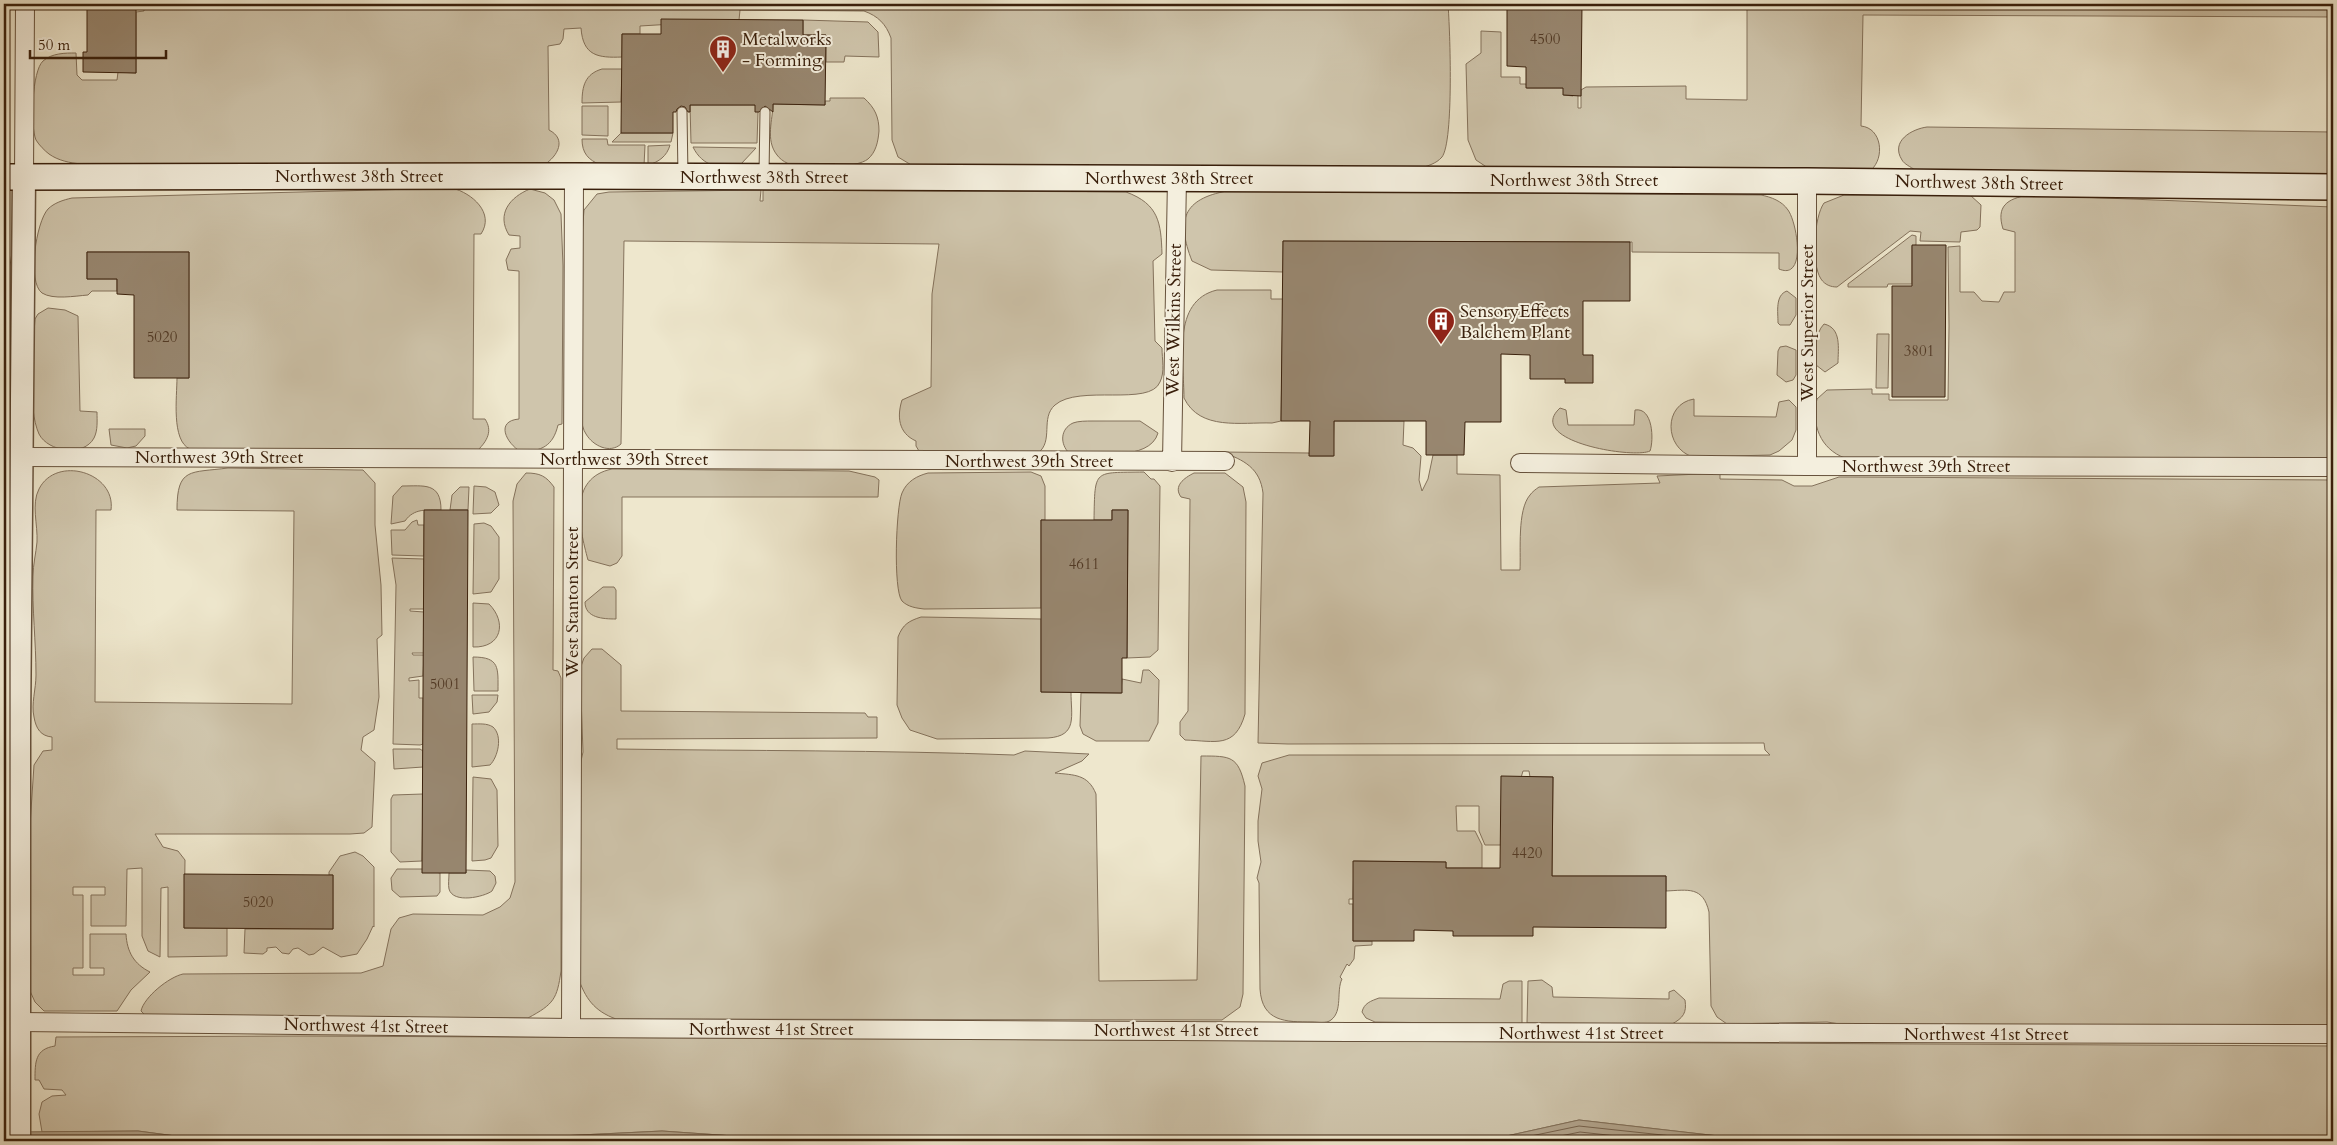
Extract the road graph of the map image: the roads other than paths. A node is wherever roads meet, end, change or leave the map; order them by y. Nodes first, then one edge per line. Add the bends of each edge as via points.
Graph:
1 (25, 4) edge
2 (682, 112) dead end
3 (765, 112) dead end
4 (574, 176) junction
5 (683, 176) junction
6 (14, 177) edge
7 (764, 177) junction
8 (1177, 178) junction
9 (1807, 181) junction
10 (2333, 187) edge
11 (23, 457) junction
12 (572, 458) junction
13 (1225, 461) dead end
14 (1172, 462) junction
15 (1520, 463) dead end
16 (1807, 466) junction
17 (2333, 467) edge
18 (12, 636) edge
19 (20, 1022) junction
20 (571, 1028) junction
21 (2333, 1034) edge
22 (19, 1141) edge

1 - 6 street
2 - 5 lane
3 - 7 lane
4 - 5 main road, Northwest 38th Street
4 - 6 main road, Northwest 38th Street
4 - 12 street, West Stanton Street
5 - 7 main road, Northwest 38th Street
6 - 11 street
7 - 8 main road, Northwest 38th Street
8 - 9 main road, Northwest 38th Street
8 - 14 street, West Wilkins Street
9 - 10 main road, Northwest 38th Street
9 - 16 street, West Superior Street
11 - 12 street, Northwest 39th Street
11 - 18 street
12 - 14 street, Northwest 39th Street
12 - 20 street, West Stanton Street
13 - 14 street, Northwest 39th Street
15 - 16 street, Northwest 39th Street
16 - 17 street, Northwest 39th Street
18 - 19 street
19 - 20 street, Northwest 41st Street
19 - 22 street
20 - 21 street, Northwest 41st Street

